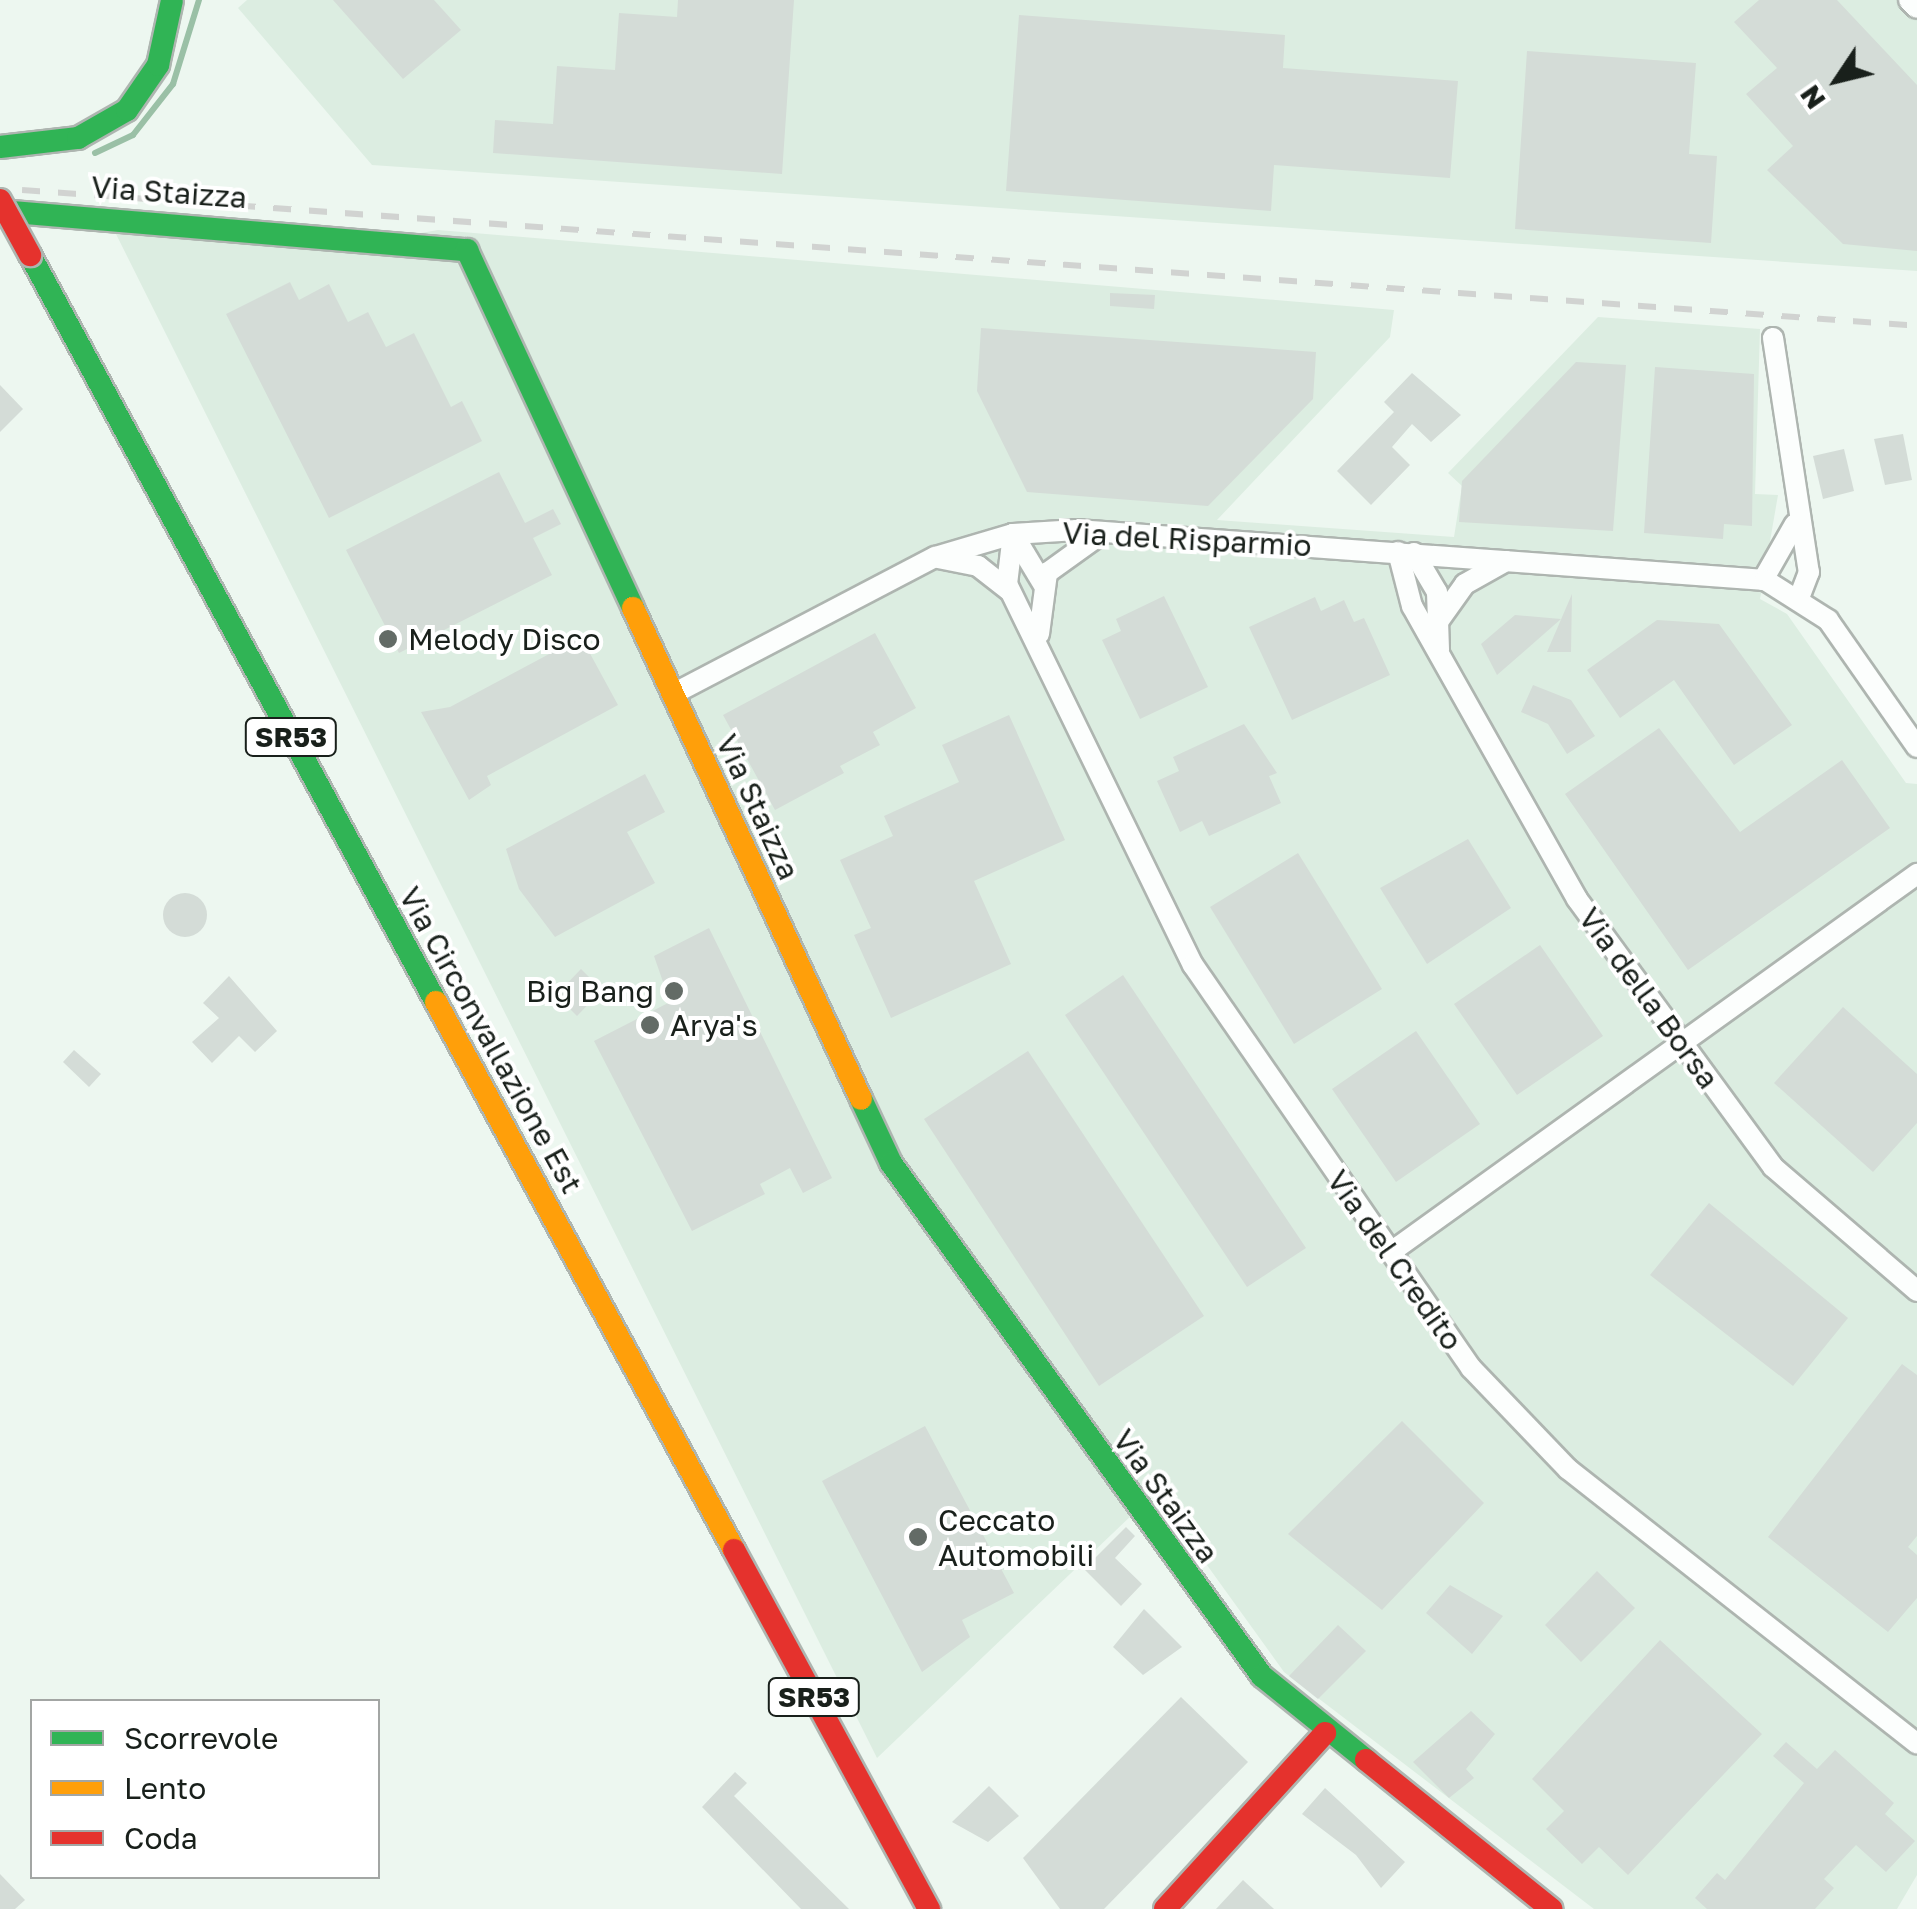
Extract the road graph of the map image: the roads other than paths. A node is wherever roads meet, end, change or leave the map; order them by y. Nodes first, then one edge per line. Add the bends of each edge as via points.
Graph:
1 (172, 0) edge
2 (1909, 0) edge
3 (1917, 8) edge
4 (0, 147) edge
5 (0, 200) edge
6 (0, 211) edge
7 (1773, 338) dead end
8 (1796, 518) junction
9 (1108, 532) junction
10 (1013, 534) junction
11 (1406, 552) junction
12 (931, 558) junction
13 (1518, 559) junction
14 (1763, 580) junction
15 (1042, 584) junction
16 (1010, 592) junction
17 (1800, 596) junction
18 (1438, 624) junction
19 (1040, 641) junction
20 (1441, 656) junction
21 (673, 694) junction
22 (1917, 747) edge
23 (1917, 874) edge
24 (1682, 1044) junction
25 (1391, 1252) junction
26 (1917, 1291) edge
27 (1325, 1733) junction
28 (1917, 1744) edge
29 (916, 1885) junction
30 (929, 1909) edge
31 (941, 1909) edge
32 (1165, 1909) edge
33 (1551, 1909) edge

1 - 4 street via 158,65 123,114 78,138
2 - 3 street
5 - 29 street, Via Circonvallazione Est / SR53, bridge
6 - 21 street, Via Staizza via 466,248
7 - 8 street
8 - 14 street
8 - 17 street via 1810,572
9 - 10 street, Via del Risparmio
9 - 11 street, Via del Risparmio
9 - 15 street via 1065,553
10 - 12 street, Via del Risparmio
10 - 15 street
10 - 16 street via 1004,562
11 - 13 street, Via del Risparmio
11 - 18 street, Via della Borsa via 1434,582
11 - 20 street, Via della Borsa via 1409,601
12 - 16 street, Via del Credito via 971,563
12 - 21 street, Via del Risparmio
13 - 14 street, Via del Risparmio
13 - 18 street via 1465,584
14 - 17 street, Via del Risparmio
15 - 19 street, Via del Credito
16 - 19 street, Via del Credito
17 - 22 street, Via del Risparmio via 1832,624
18 - 20 street, Via della Borsa
19 - 25 street, Via del Credito via 1202,981
20 - 24 street, Via della Borsa via 1538,841
21 - 27 street, Via Staizza via 892,1163 1230,1636
23 - 24 street
24 - 25 street
24 - 26 street, Via della Borsa via 1783,1178
25 - 28 street, Via del Credito via 1531,1437
27 - 32 street
27 - 33 street, Via Staizza
29 - 30 street, Via Circonvallazione Est / SR53
29 - 31 street

